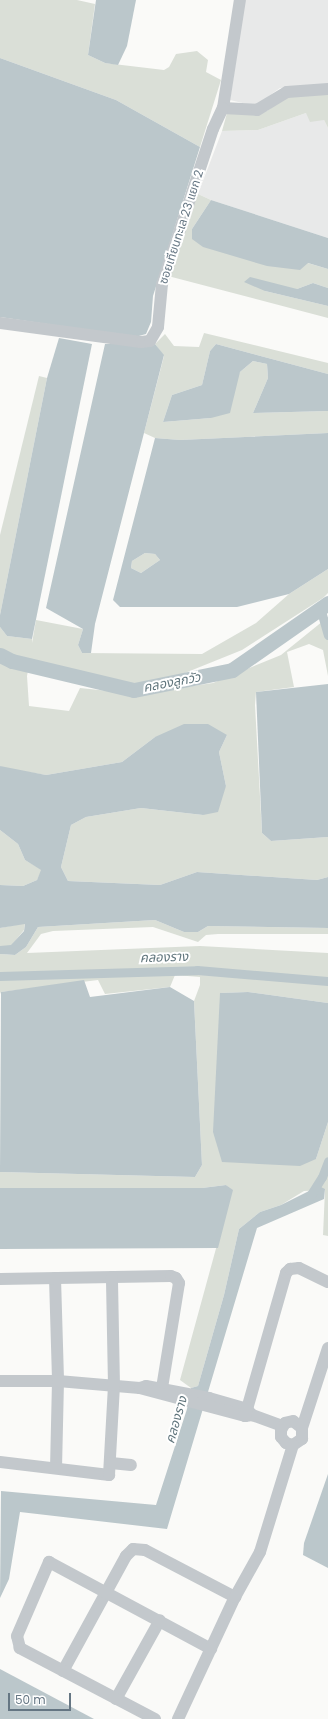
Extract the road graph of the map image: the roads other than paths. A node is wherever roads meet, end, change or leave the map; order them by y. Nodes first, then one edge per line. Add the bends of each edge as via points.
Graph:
1 (240, 0) edge
2 (328, 89) edge
3 (221, 110) junction
4 (0, 323) edge
5 (112, 1277) junction
6 (55, 1278) junction
7 (0, 1279) edge
8 (328, 1282) edge
9 (328, 1348) edge
10 (0, 1381) edge
11 (58, 1381) junction
12 (114, 1386) junction
13 (140, 1388) junction
14 (162, 1388) junction
15 (189, 1397) junction
16 (248, 1413) junction
17 (282, 1426) junction
18 (302, 1428) junction
19 (293, 1445) junction
20 (0, 1462) edge
21 (111, 1463) junction
22 (131, 1465) dead end
23 (56, 1468) junction
24 (108, 1592) junction
25 (235, 1597) junction
26 (160, 1620) junction
27 (211, 1649) junction
28 (64, 1671) junction
29 (116, 1699) junction
30 (155, 1719) edge
31 (178, 1719) edge

1 - 3 street
2 - 3 street via 287,92 257,110
3 - 4 street, ซอยเทียนทะเล 23 แยก 2 via 162,284 158,327 150,341
5 - 6 street
5 - 12 street
5 - 14 street via 171,1276 179,1283
6 - 7 street
6 - 11 street
8 - 16 street via 299,1268 290,1269 286,1273
9 - 18 street
10 - 11 street
11 - 12 street
11 - 23 street
12 - 13 street
12 - 21 street
13 - 14 street
13 - 15 street
14 - 15 street
15 - 16 street
16 - 17 street
17 - 18 street via 293,1421
17 - 19 street via 281,1437 286,1443
18 - 19 street via 302,1439
19 - 25 street via 260,1552
20 - 23 street
21 - 22 street
21 - 23 street via 111,1472 106,1476
24 - 25 street via 126,1556 137,1548
24 - 26 street
24 - 28 street
24 - 28 street via 48,1556 17,1636 17,1644
25 - 27 street
26 - 27 street
26 - 29 street
27 - 31 street
28 - 29 street
29 - 30 street

